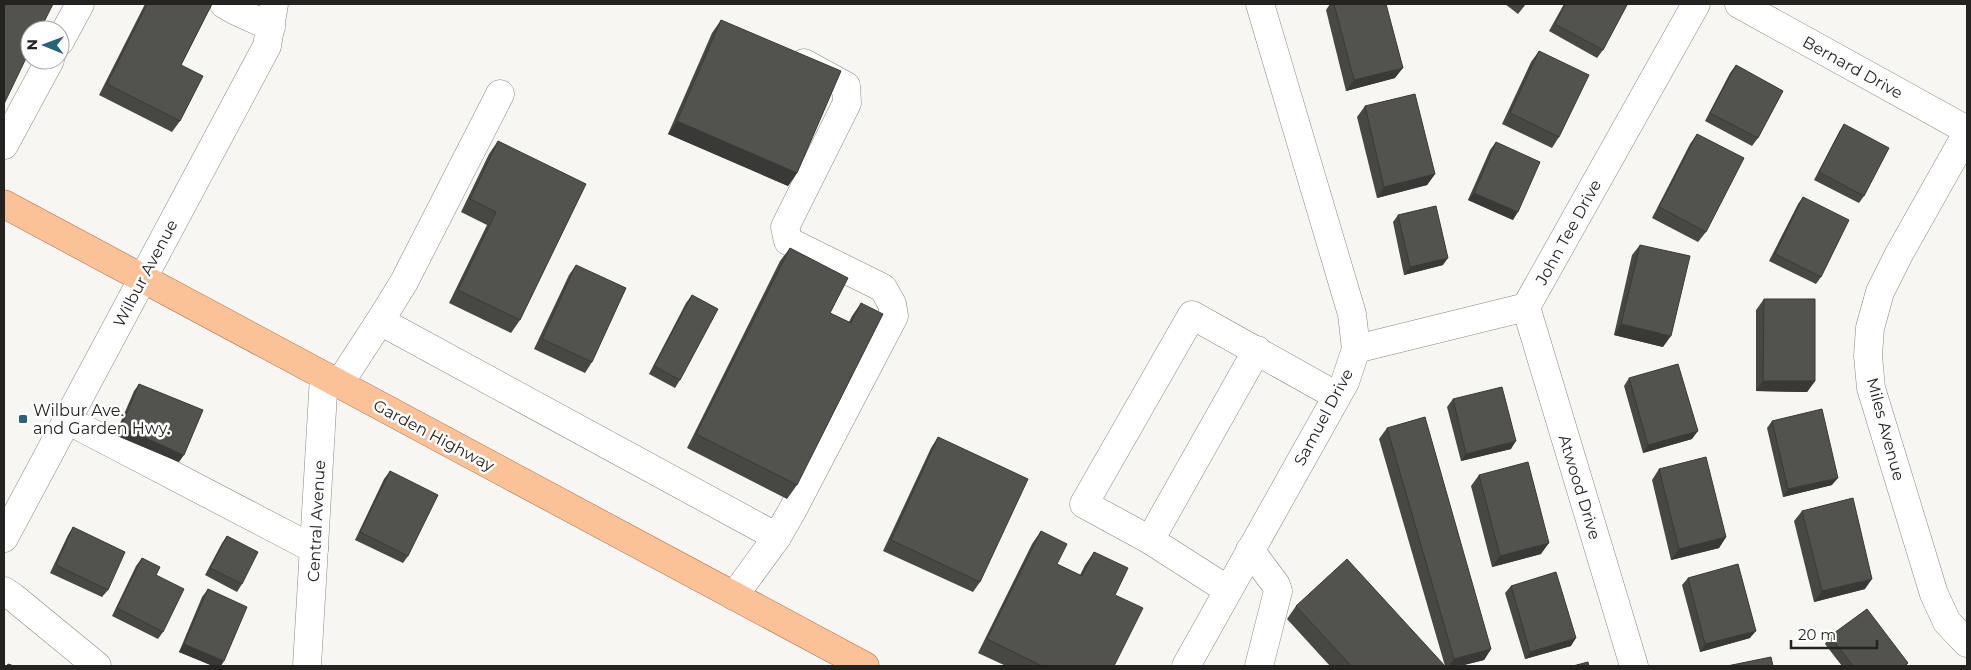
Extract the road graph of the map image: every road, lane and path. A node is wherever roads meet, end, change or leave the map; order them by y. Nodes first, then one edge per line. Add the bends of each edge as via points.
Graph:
1 (80, 4) edge
2 (224, 4) edge
3 (1260, 4) edge
4 (1696, 4) edge
5 (1739, 4) edge
6 (1774, 12) edge
7 (272, 15) edge
8 (70, 22) edge
9 (786, 54) edge
10 (45, 70) edge
11 (500, 94) dead end
12 (1967, 132) edge
13 (4, 145) edge
14 (4, 204) edge
15 (142, 278) junction
16 (1526, 307) junction
17 (380, 321) junction
18 (1356, 349) junction
19 (1257, 350) junction
20 (332, 380) junction
21 (1337, 396) junction
22 (67, 420) junction
23 (777, 537) junction
24 (4, 538) edge
25 (1150, 540) junction
26 (314, 549) junction
27 (1250, 550) junction
28 (1228, 590) junction
29 (4, 591) edge
30 (734, 596) junction
31 (1967, 643) edge
32 (97, 666) edge
33 (307, 666) edge
34 (865, 666) edge
35 (1186, 666) edge
36 (1259, 666) edge
37 (1634, 666) edge

1 - 8 street
2 - 7 street via 234,10
3 - 18 street, Samuel Drive via 1352,314
4 - 16 street, John Tee Drive
5 - 6 street, Bernard Drive
6 - 12 street, Bernard Drive
7 - 15 street, Wilbur Avenue via 267,46
9 - 23 street via 846,86 847,103 785,227 788,241 883,288 892,304 894,316
10 - 13 street
11 - 17 street via 404,282
12 - 31 street, Miles Avenue via 1880,292 1870,328 1868,356 1871,388 1934,594 1947,622
14 - 15 main road, Garden Highway
15 - 20 main road, Garden Highway
15 - 22 street, Wilbur Avenue
16 - 18 street
16 - 37 street, Atwood Drive
17 - 20 street
17 - 23 street
18 - 21 street, Samuel Drive
19 - 21 street
19 - 25 street
19 - 25 street via 1192,315 1084,504
20 - 26 street, Central Avenue
20 - 30 main road, Garden Highway
21 - 27 street, Samuel Drive
22 - 24 street, Wilbur Avenue
22 - 26 street
23 - 30 street
25 - 28 street
26 - 33 street, Central Avenue
27 - 28 street, Samuel Drive
27 - 36 street via 1278,591
28 - 35 street, Samuel Drive
29 - 32 street
30 - 34 main road, Garden Highway

